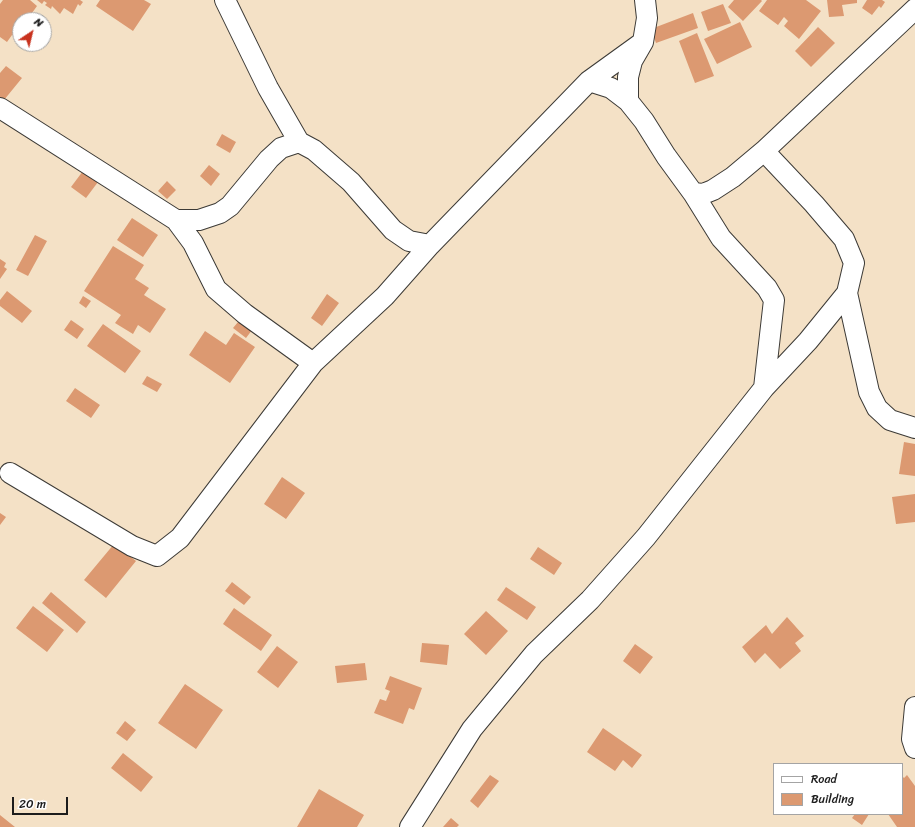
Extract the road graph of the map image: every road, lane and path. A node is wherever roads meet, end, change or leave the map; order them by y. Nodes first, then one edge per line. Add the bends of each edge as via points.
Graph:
1 (225, 0) edge
2 (645, 0) edge
3 (915, 9) edge
4 (643, 42) junction
5 (589, 81) junction
6 (628, 101) junction
7 (0, 108) edge
8 (299, 142) junction
9 (764, 151) junction
10 (693, 193) junction
11 (176, 220) junction
12 (430, 245) junction
13 (847, 293) junction
14 (314, 363) junction
15 (764, 388) junction
16 (915, 428) edge
17 (10, 473) dead end
18 (915, 707) edge
19 (915, 748) edge
20 (410, 827) edge

1 - 8 street via 268,88
2 - 4 street via 647,18
3 - 9 street
4 - 5 street
4 - 6 street via 632,61 628,76
5 - 6 street via 610,88
5 - 12 street
6 - 10 street
7 - 11 street
8 - 11 street via 281,148 269,158 230,206 220,213 199,220
8 - 12 street via 314,150 351,182 393,230 409,241
9 - 10 street via 713,190 703,194
9 - 13 street via 844,239 854,263
10 - 15 street via 721,238 767,288 774,300
11 - 14 street via 193,244 216,289 240,310
12 - 14 street via 385,296
13 - 15 street via 808,341
13 - 16 street via 869,392 877,408 890,420
14 - 17 street via 180,538 157,556 132,546
15 - 20 street via 646,537 590,600 534,654 472,729
18 - 19 street via 912,739

